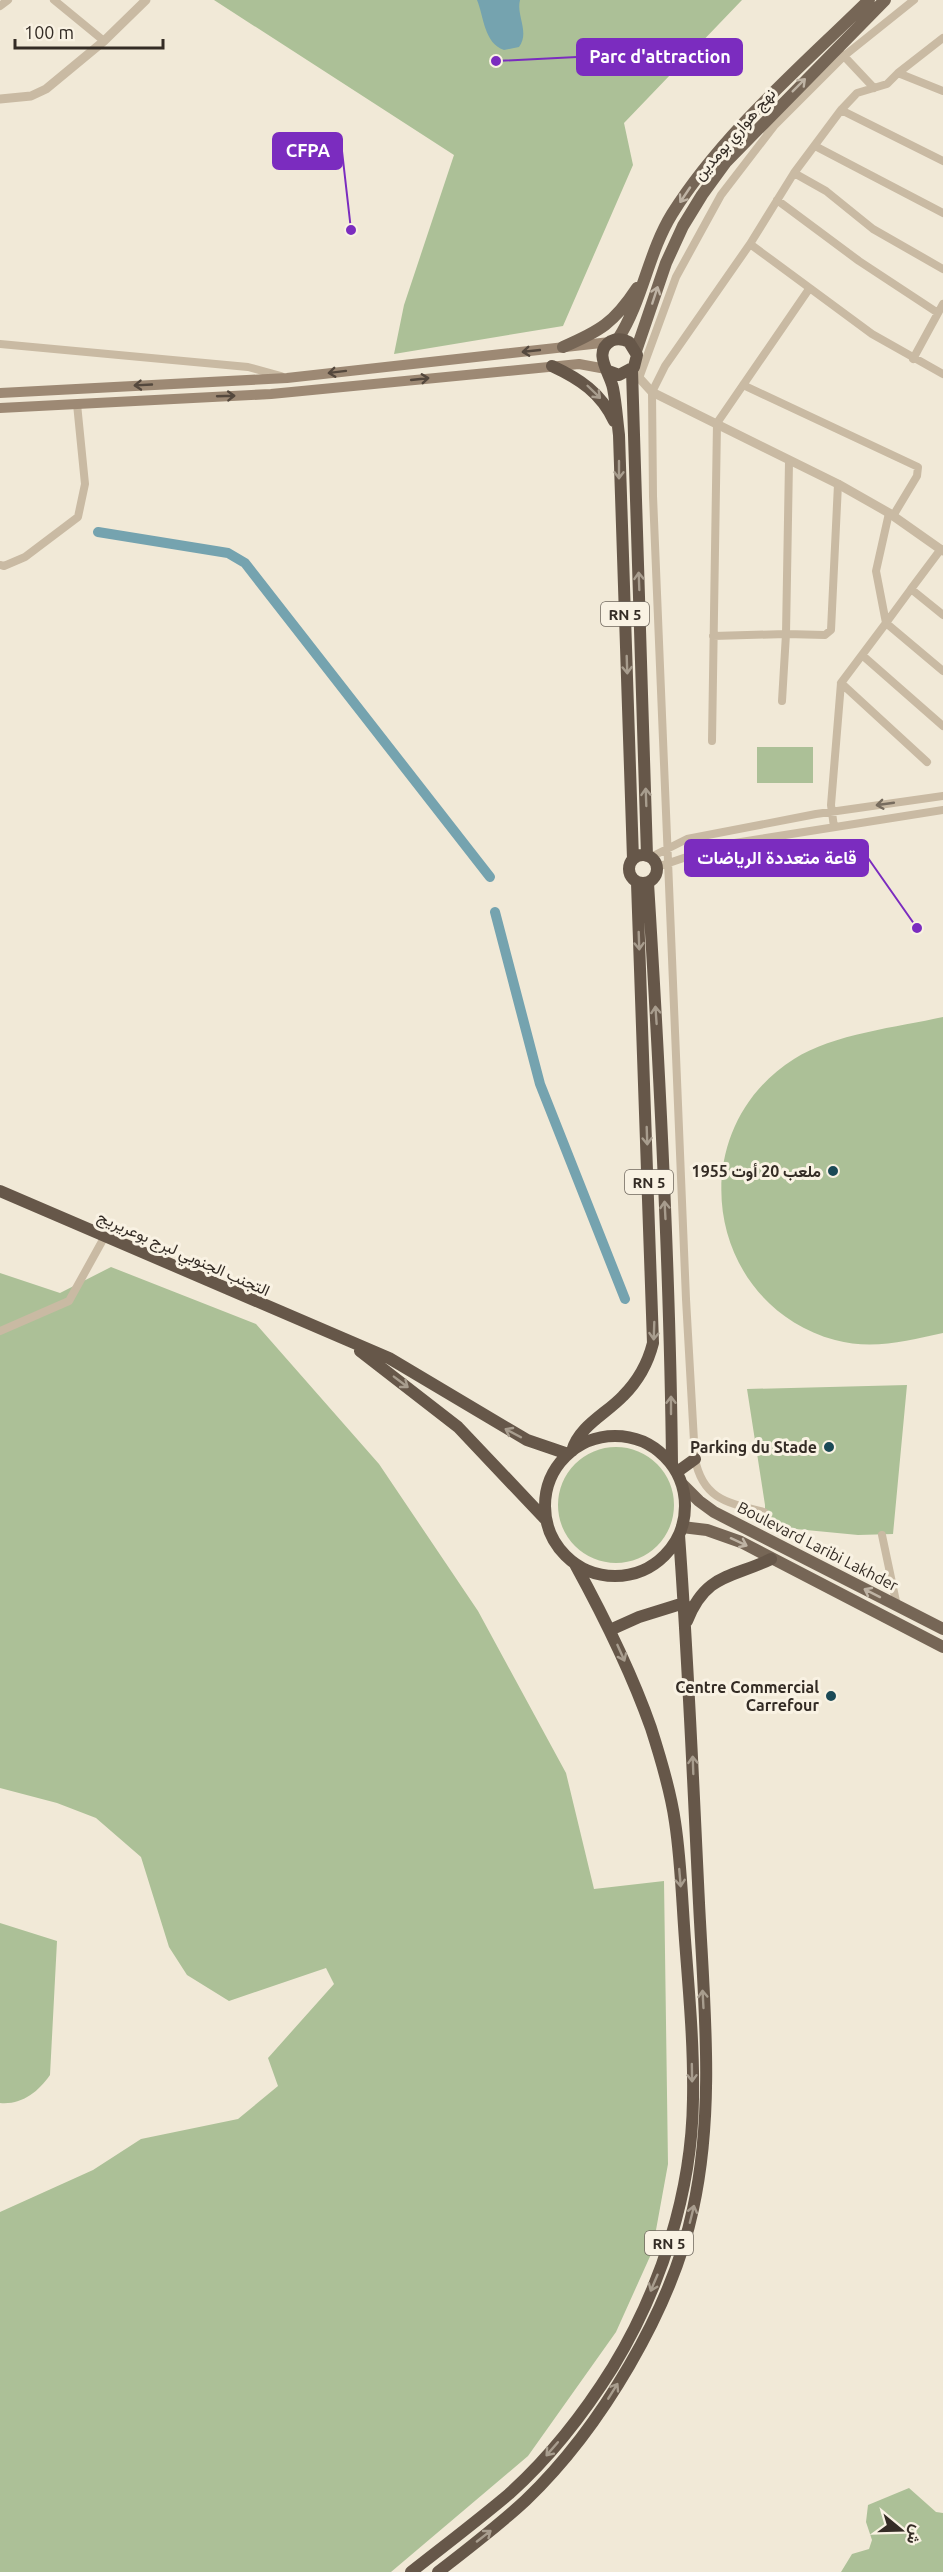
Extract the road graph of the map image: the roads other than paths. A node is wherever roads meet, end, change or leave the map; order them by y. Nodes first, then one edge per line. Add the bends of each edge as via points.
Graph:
1 (8, 0) edge
2 (54, 0) edge
3 (146, 0) edge
4 (869, 0) edge
5 (885, 0) edge
6 (914, 0) edge
7 (0, 6) edge
8 (943, 38) edge
9 (104, 41) junction
10 (837, 47) junction
11 (898, 73) junction
12 (874, 88) junction
13 (943, 91) edge
14 (0, 99) edge
15 (841, 110) junction
16 (815, 146) junction
17 (943, 161) edge
18 (794, 173) junction
19 (777, 200) junction
20 (943, 213) edge
21 (750, 244) junction
22 (943, 269) edge
23 (645, 275) junction
24 (809, 289) junction
25 (943, 304) edge
26 (938, 313) junction
27 (614, 340) junction
28 (0, 344) edge
29 (563, 347) junction
30 (636, 351) junction
31 (913, 358) junction
32 (552, 366) junction
33 (607, 370) junction
34 (635, 374) junction
35 (943, 374) edge
36 (286, 378) junction
37 (744, 385) junction
38 (652, 392) junction
39 (0, 393) edge
40 (77, 404) junction
41 (0, 408) edge
42 (717, 423) junction
43 (619, 435) junction
44 (789, 462) junction
45 (837, 484) junction
46 (891, 515) junction
47 (942, 550) edge
48 (0, 565) edge
49 (911, 589) junction
50 (943, 615) edge
51 (886, 623) junction
52 (786, 634) junction
53 (713, 636) junction
54 (862, 655) junction
55 (943, 671) edge
56 (841, 683) junction
57 (782, 701) dead end
58 (943, 726) edge
59 (712, 741) dead end
60 (927, 762) dead end
61 (943, 796) edge
62 (943, 810) edge
63 (832, 812) junction
64 (834, 827) junction
65 (668, 847) junction
66 (633, 859) junction
67 (652, 860) junction
68 (669, 862) junction
69 (642, 883) junction
70 (0, 1191) edge
71 (105, 1236) junction
72 (0, 1331) edge
73 (355, 1346) junction
74 (570, 1452) junction
75 (696, 1459) junction
76 (674, 1468) junction
77 (683, 1485) junction
78 (764, 1512) dead end
79 (547, 1520) junction
80 (681, 1531) junction
81 (882, 1534) dead end
82 (771, 1558) junction
83 (575, 1564) junction
84 (684, 1603) junction
85 (897, 1606) junction
86 (890, 1618) junction
87 (685, 1625) junction
88 (943, 1629) edge
89 (610, 1630) junction
90 (943, 1647) edge
91 (411, 2572) edge
92 (438, 2572) edge

1 - 7 street
2 - 9 street
3 - 9 street
4 - 10 main road, نهج هواري بومدين
5 - 10 main road, نهج هواري بومدين
6 - 10 street
8 - 11 street
9 - 14 street via 46,89 31,96
10 - 12 street
10 -> 23 main road, نهج هواري بومدين via 722,146 662,234
30 -> 10 main road, نهج هواري بومدين via 666,263 702,195 726,162
10 - 34 street via 721,195 676,276
11 - 12 street via 888,84
11 - 13 street
12 - 15 street via 857,93
15 - 16 street
15 - 17 street
16 - 18 street
16 - 20 street
18 - 19 street
18 - 22 street via 826,191 873,229
19 - 21 street
19 - 26 street
21 - 24 street
21 - 38 street via 664,366
23 - 27 main road, نهج هواري بومدين via 629,322
23 - 29 main road via 606,326
24 - 31 street
24 - 37 street
25 - 26 street
26 - 31 street
27 - 29 main road
27 - 30 highway via 629,342
27 - 33 highway via 602,354
28 - 36 street via 248,367
29 -> 36 main road
30 - 34 highway
31 - 35 street
32 - 33 main road via 589,364
40 -> 32 main road via 271,394
32 -> 43 highway via 593,390 609,409
33 - 34 highway via 619,375
33 - 43 highway, RN 5
34 - 38 street
67 -> 34 highway, RN 5
36 -> 39 main road
37 - 42 street
37 - 46 street via 918,468 917,476
38 - 42 street
38 - 65 street
40 - 41 main road
40 - 48 street via 85,484 78,517 25,557
42 - 44 street
42 - 53 street
43 -> 66 highway, RN 5
44 - 45 street
44 - 52 street
45 - 46 street
45 - 52 street via 831,630 825,634
46 - 47 street
46 - 51 street via 876,571
47 - 49 street
49 - 50 street
49 - 51 street
51 - 54 street
51 - 55 street
52 - 53 street
52 - 57 street
53 - 59 street
54 - 56 street
54 - 58 street
56 - 60 street
56 - 63 street
61 -> 63 street
62 - 64 street
63 - 64 street
63 - 65 street via 687,839
64 - 68 street via 722,845
65 - 67 street
65 - 68 street
66 - 67 highway via 640,855
66 - 69 highway, RN 5 via 628,871
67 - 68 street
67 - 69 highway via 656,875
68 - 75 street
69 -> 74 highway, RN 5 via 654,1343 645,1367 624,1396 581,1433
76 -> 69 highway, RN 5 via 658,1044
70 - 71 highway, التجنب الجنوبي لبرج بوعريريج
71 - 72 street via 69,1301
71 - 73 highway, التجنب الجنوبي لبرج بوعريريج
74 -> 73 highway, التجنب الجنوبي لبرج بوعريريج via 527,1440 389,1358
73 -> 79 highway, التجنب الجنوبي لبرج بوعريريج via 458,1427
74 - 76 highway via 603,1436 629,1436 653,1446
74 - 79 highway via 550,1479
75 - 76 highway
75 - 78 street via 700,1479 713,1494
76 - 77 highway
77 - 80 highway via 686,1506
85 -> 77 main road, Boulevard Laribi Lakhder via 710,1510
79 - 83 highway via 556,1544
80 -> 82 main road, Boulevard Laribi Lakhder via 724,1535
80 - 83 highway via 665,1555 638,1573 606,1576
80 - 84 highway, RN 5
81 - 85 street
82 - 86 main road, Boulevard Laribi Lakhder
82 - 87 highway via 728,1574 712,1585 692,1608
83 - 89 highway, RN 5
84 - 87 highway, RN 5
84 - 89 highway
85 - 86 main road
85 - 88 main road, Boulevard Laribi Lakhder
86 - 90 main road, Boulevard Laribi Lakhder
92 -> 87 highway, RN 5 via 526,2499 573,2448 613,2391 652,2323 683,2247 693,2209 706,2096
89 -> 91 highway, RN 5 via 651,1730 675,1820 692,2034 693,2100 679,2204 661,2266 613,2367 553,2448 510,2493

